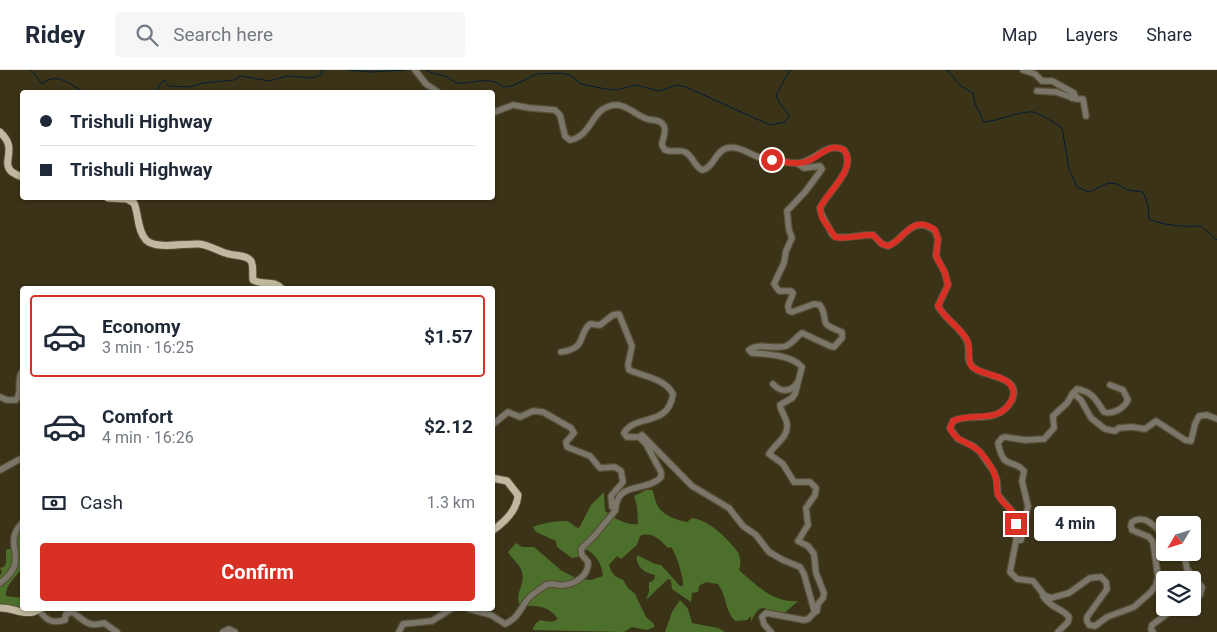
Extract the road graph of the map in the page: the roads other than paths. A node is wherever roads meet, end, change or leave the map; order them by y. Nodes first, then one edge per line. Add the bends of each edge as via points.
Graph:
1 (415, 70) edge
2 (1023, 70) edge
3 (435, 90) edge
4 (1037, 91) dead end
5 (1072, 98) junction
6 (495, 112) edge
7 (1086, 116) dead end
8 (0, 132) edge
9 (797, 163) junction
10 (20, 177) edge
11 (129, 200) edge
12 (278, 286) edge
13 (561, 352) dead end
14 (20, 376) edge
15 (797, 383) junction
16 (773, 384) dead end
17 (1110, 384) dead end
18 (20, 392) edge
19 (20, 392) edge
20 (1072, 394) junction
21 (0, 397) edge
22 (1217, 419) edge
23 (495, 423) edge
24 (639, 437) junction
25 (20, 459) edge
26 (0, 470) edge
27 (495, 479) edge
28 (616, 507) junction
29 (20, 525) edge
30 (1156, 527) edge
31 (495, 528) edge
32 (1016, 541) junction
33 (0, 583) edge
34 (1041, 591) junction
35 (0, 608) edge
36 (35, 611) edge
37 (40, 611) edge
38 (448, 611) edge
39 (476, 611) edge
40 (816, 611) junction
41 (1164, 616) edge
42 (117, 632) edge
43 (223, 632) edge
44 (235, 632) edge
45 (399, 632) edge
46 (771, 632) edge
47 (1058, 632) edge
48 (1152, 632) edge

1 - 3 street
2 - 5 street via 1074,93
4 - 5 street via 1056,92
5 - 7 street via 1083,99
6 - 9 street via 513,105 555,110 560,115 565,136 570,140 584,132 601,110 608,106 624,106 664,124 662,142 665,150 683,151 700,170 708,168 719,151 730,147 764,159
8 - 10 main road via 9,143 7,163 10,170
9 - 15 street via 804,168 820,166 822,169 787,211 792,241 774,284 779,291 791,291 793,294 789,311 820,305 827,326 842,332 842,338 834,347 802,332 784,346 749,350 798,362 802,369
9 - 32 street via 810,161 834,147 846,152 848,160 843,175 820,208 822,218 835,237 873,235 888,246 908,228 932,228 936,233 936,256 948,285 938,306 967,340 972,367 1001,378 1014,392 1012,400 1000,413 960,418 953,421 950,428 958,439 980,452 994,472 998,495 1016,516
11 - 12 main road via 134,203 141,232 148,242 200,244 222,253 245,257 251,262 253,280
13 - 24 street via 578,346 590,324 600,325 619,314 632,346 629,370 661,382 673,394 670,405 658,418 630,427 624,433 627,437
14 - 18 street
15 - 16 street via 792,389 785,390 777,389
15 - 40 street via 792,398 780,405 787,431 769,454 783,464 794,482 810,482 816,488 806,508 808,525 798,541 814,554 816,573 824,593
17 - 20 street via 1123,390 1128,400 1110,413 1104,412 1097,399 1082,390
19 - 21 street via 16,400
20 - 22 street via 1081,400 1091,418 1110,431 1132,427 1145,429 1156,421 1191,441 1199,416
20 - 32 street via 1053,416 1054,428 1044,439 1005,437 998,443 1004,461 1024,471 1022,481 1028,506 1023,535
23 - 28 street via 510,411 520,417 537,411 571,428 574,433 566,442 567,447 590,456 600,468 615,468 621,472 622,482 611,496 612,507
24 - 28 street via 646,444 662,477 623,493
24 - 40 street via 645,437 692,486 729,508 769,552 800,567
25 - 26 street
27 - 31 main road via 506,481 518,495 515,507
28 - 39 street via 596,535 581,549 589,564 576,581 563,585 549,583 526,601 524,607 505,624
29 - 33 street via 13,532 11,542 15,564
30 - 34 street via 1141,519 1132,522 1132,530 1149,536 1153,542 1158,577 1155,588 1134,607 1107,617 1096,626 1089,625 1089,611 1107,589 1102,578 1094,576 1059,597 1047,597
32 - 34 street via 1010,572 1017,579 1033,581
34 - 47 street via 1054,608 1069,617
35 - 36 main road via 19,613
37 - 42 street via 51,622 65,620 66,614 72,612 85,622 92,625 104,623
38 - 45 street via 432,621 402,624
40 - 46 street via 804,620 766,613 762,617
41 - 48 street via 1152,625
43 - 44 street via 229,629

